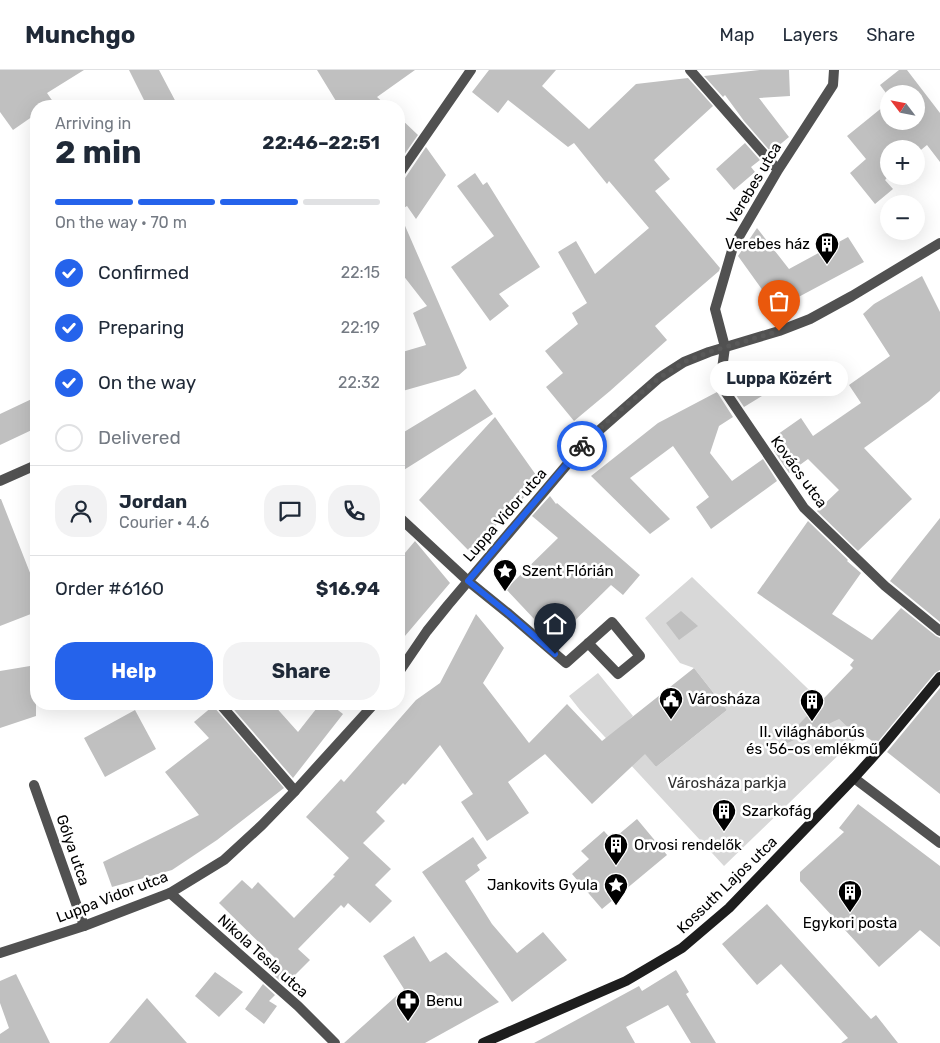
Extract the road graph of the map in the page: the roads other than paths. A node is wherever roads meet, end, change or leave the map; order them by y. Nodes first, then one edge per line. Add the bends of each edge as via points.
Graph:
1 (471, 70) edge
2 (690, 70) edge
3 (834, 70) edge
4 (405, 165) edge
5 (778, 170) junction
6 (940, 243) edge
7 (725, 347) junction
8 (30, 468) edge
9 (0, 481) edge
10 (405, 523) edge
11 (468, 581) junction
12 (940, 631) edge
13 (588, 644) junction
14 (405, 663) edge
15 (940, 677) edge
16 (225, 710) edge
17 (369, 710) edge
18 (854, 778) junction
19 (34, 785) dead end
20 (295, 791) junction
21 (940, 843) edge
22 (170, 894) junction
23 (84, 926) junction
24 (0, 953) edge
25 (335, 1043) edge
26 (483, 1043) edge

1 - 4 street
2 - 5 street
3 - 5 street, Verebes utca via 834,85
5 - 7 street, Verebes utca via 734,247 724,277 716,309
6 - 7 street, Luppa Vidor utca via 810,319
7 - 11 street, Luppa Vidor utca via 684,362 659,378 586,441
7 - 12 street, Kovács utca via 720,384 804,508 885,586
8 - 9 street
10 - 11 street
11 - 13 street via 566,663
11 - 14 street, Luppa Vidor utca
13 - 13 street via 618,674 640,656 612,622
15 - 18 main road, Kossuth Lajos utca
16 - 20 street
17 - 20 street, Luppa Vidor utca
18 - 21 street
18 - 26 main road, Kossuth Lajos utca via 729,908 682,948 626,981
19 - 23 street, Gólya utca
20 - 22 street, Luppa Vidor utca via 224,860
22 - 23 street, Luppa Vidor utca
22 - 25 street, Nikola Tesla utca via 298,1006
23 - 24 street, Luppa Vidor utca

